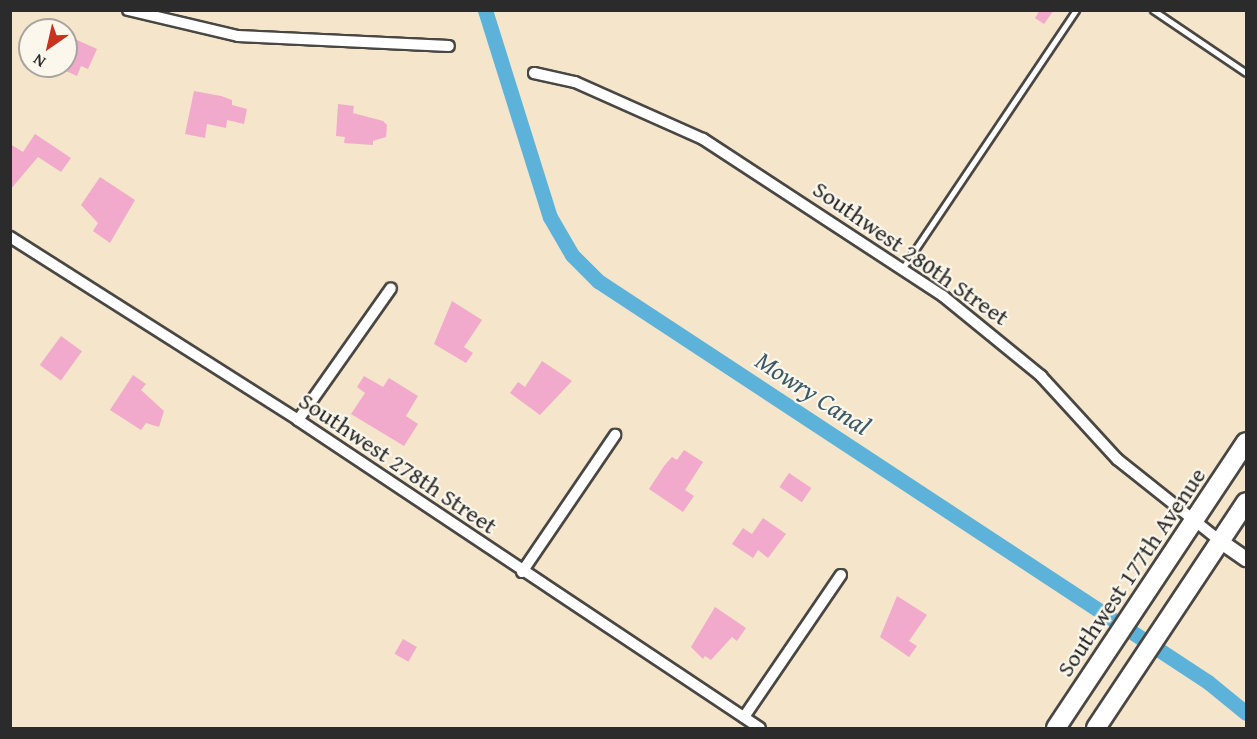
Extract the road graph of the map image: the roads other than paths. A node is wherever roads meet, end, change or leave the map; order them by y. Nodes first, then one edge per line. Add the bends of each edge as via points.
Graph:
1 (128, 10) edge
2 (1076, 10) edge
3 (1152, 10) edge
4 (157, 14) edge
5 (449, 46) dead end
6 (534, 73) dead end
7 (1246, 73) edge
8 (10, 237) edge
9 (902, 269) junction
10 (391, 288) dead end
11 (298, 420) junction
12 (615, 435) dead end
13 (1246, 442) edge
14 (1246, 502) edge
15 (1196, 519) junction
16 (1220, 542) junction
17 (1246, 559) edge
18 (522, 572) junction
19 (841, 575) dead end
20 (744, 717) junction
21 (760, 729) edge
22 (1056, 729) edge
23 (1096, 729) edge

1 - 4 street
2 - 9 lane
3 - 7 lane
4 - 5 street via 238,36
6 - 9 street, Southwest 280th Street via 575,82 703,139
8 - 11 street, Southwest 278th Street
9 - 15 street, Southwest 280th Street via 988,330 1041,376 1117,459
10 - 11 street
11 - 18 street, Southwest 278th Street
12 - 18 street
13 - 15 highway, Southwest 177th Avenue
14 - 16 highway
15 - 16 street, Southwest 280th Street
15 - 22 highway, Southwest 177th Avenue
16 - 17 street, Southwest 280th Street
16 - 23 highway
18 - 20 street, Southwest 278th Street
19 - 20 street
20 - 21 street, Southwest 278th Street

